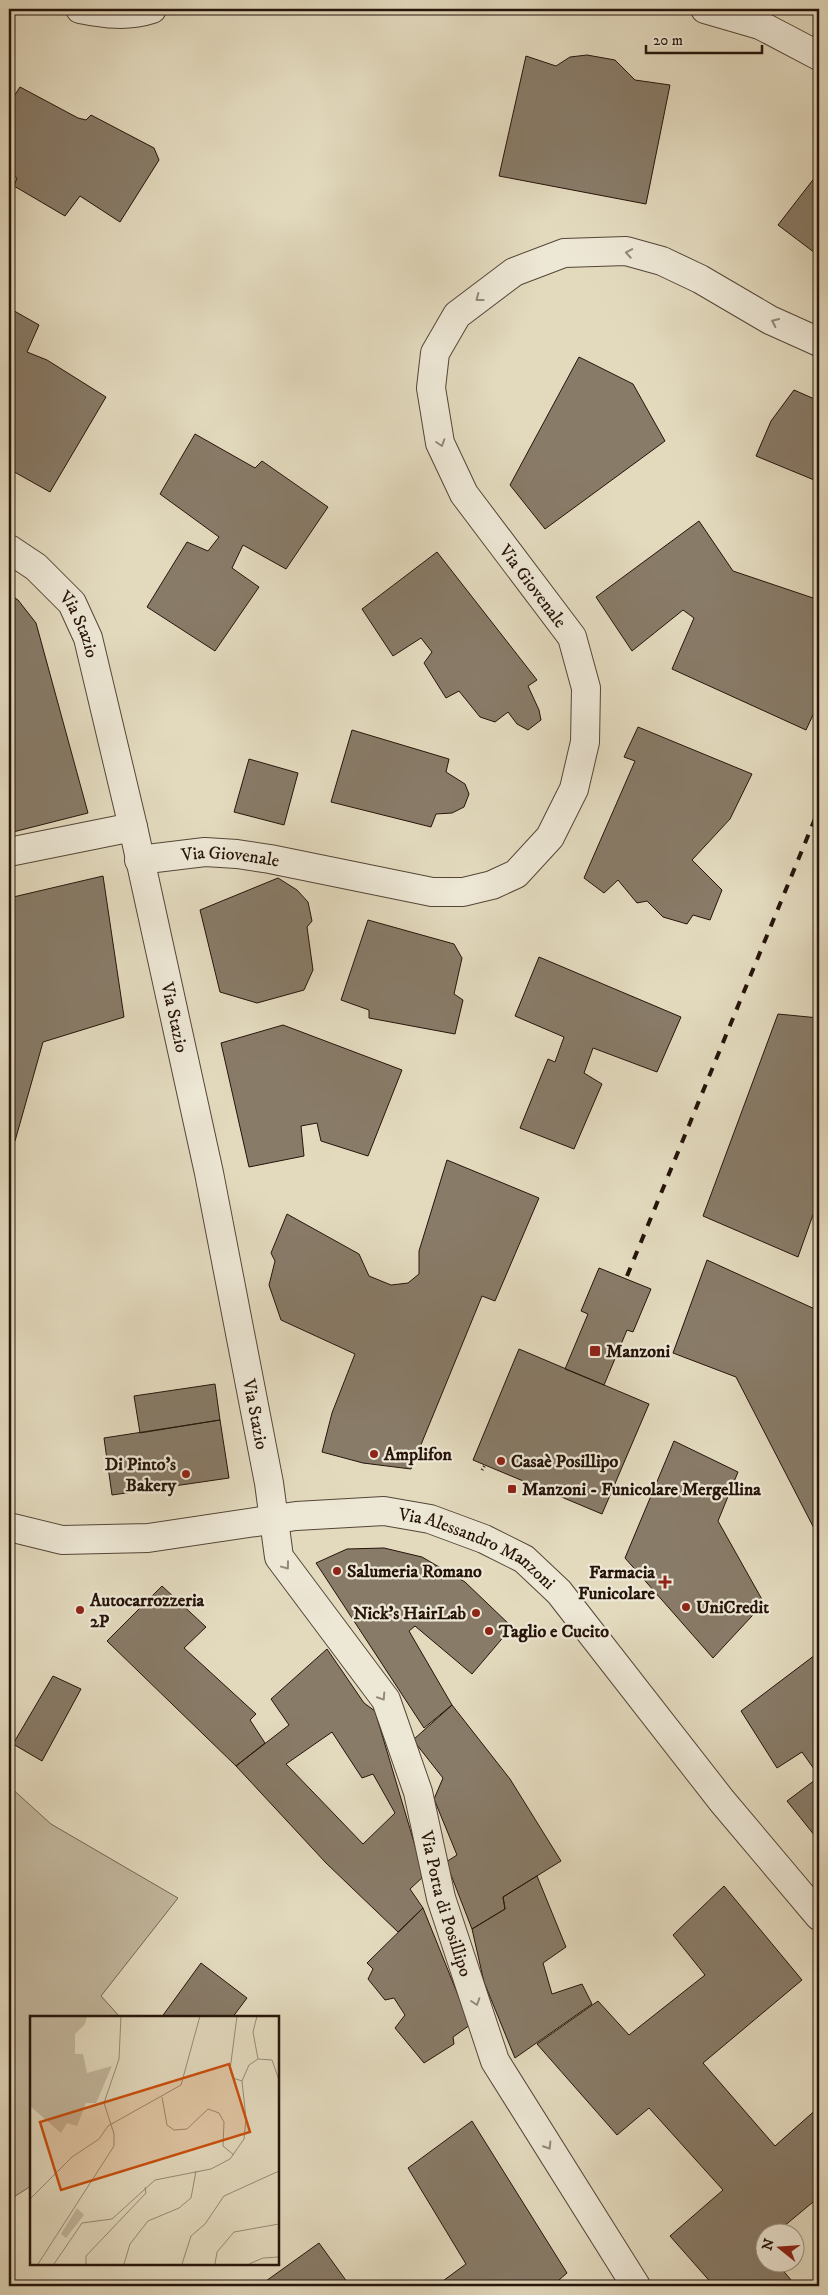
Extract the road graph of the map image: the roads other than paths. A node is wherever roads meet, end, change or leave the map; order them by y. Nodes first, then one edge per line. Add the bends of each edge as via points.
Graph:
1 (80, 9) edge
2 (152, 9) edge
3 (706, 9) edge
4 (819, 56) edge
5 (819, 342) edge
6 (9, 548) edge
7 (133, 827) junction
8 (9, 852) edge
9 (139, 860) junction
10 (275, 1520) junction
11 (9, 1527) edge
12 (819, 1916) edge
13 (636, 2286) edge

1 - 2 street via 134,14
3 - 4 street via 760,25
5 -> 9 street, Via Giovenale via 770,320 662,261 626,251 564,253 514,272 457,315 436,354 432,380 440,443 464,494 572,637 586,688 585,742 574,789 550,837 516,874 462,892 432,892 237,854 205,852
6 - 7 street, Via Stazio via 55,584 72,603 82,621
7 - 8 street
7 - 9 street, Via Stazio
9 - 10 street, Via Stazio via 208,1173
10 - 11 street, Via Alessandro Manzoni via 129,1539 62,1540
10 - 12 street, Via Alessandro Manzoni via 384,1511 430,1519 484,1539 524,1560 559,1592 722,1801
10 -> 13 street, Via Porta di Posillipo via 279,1557 386,1700 418,1792 441,1898 495,2061

